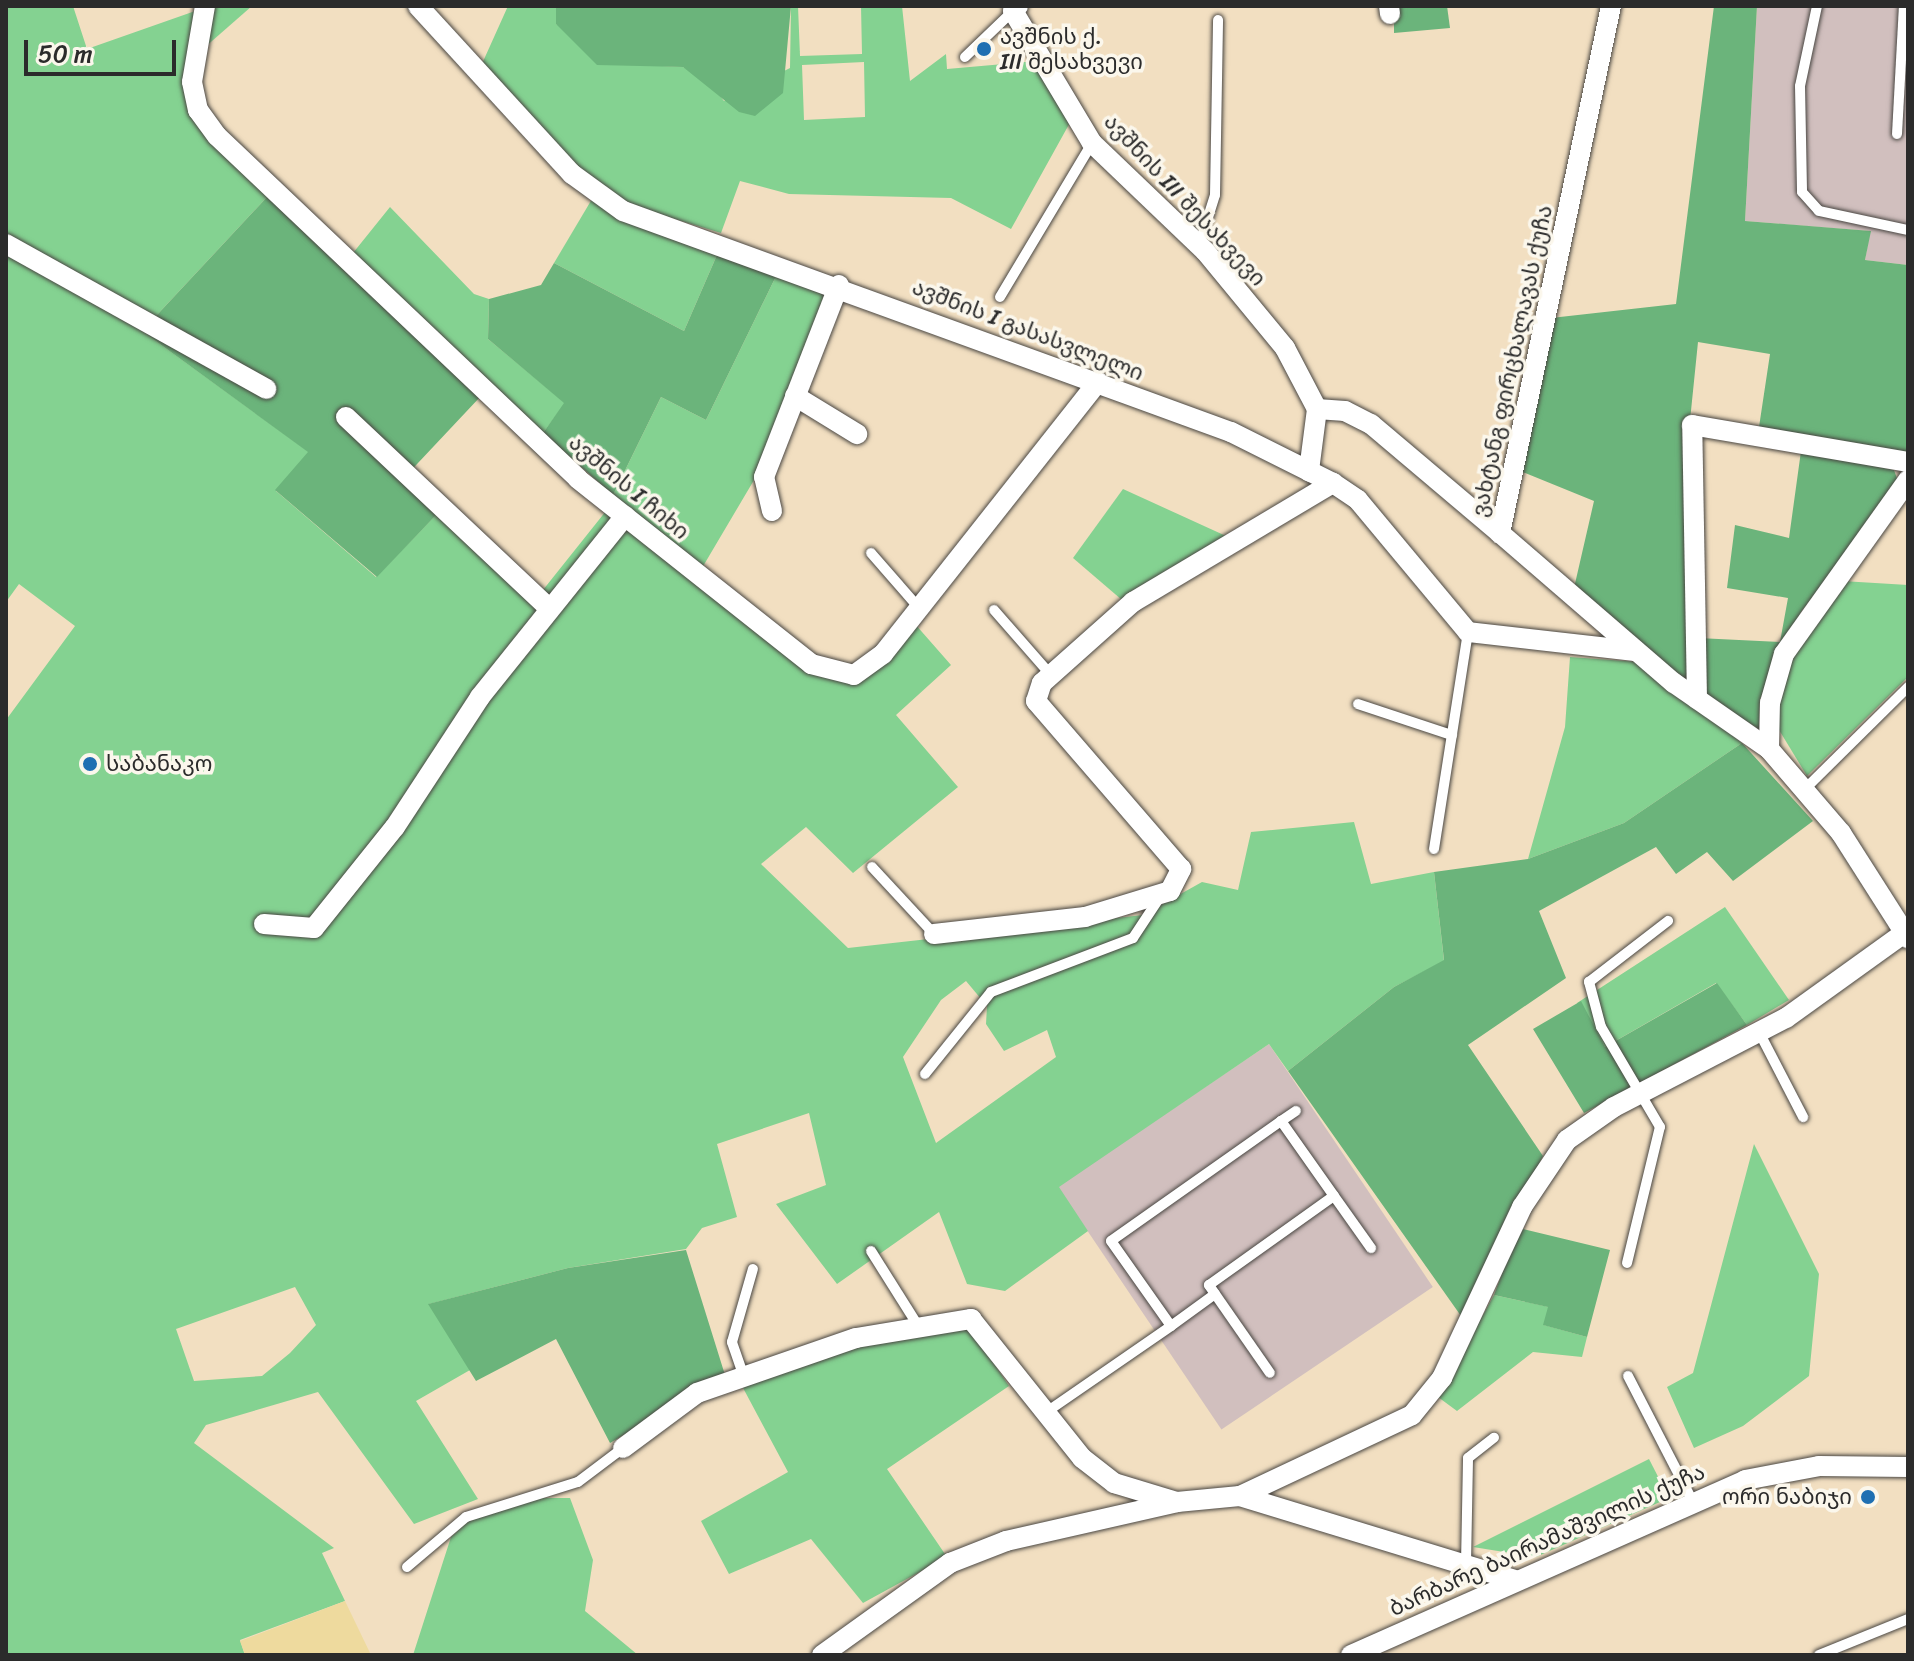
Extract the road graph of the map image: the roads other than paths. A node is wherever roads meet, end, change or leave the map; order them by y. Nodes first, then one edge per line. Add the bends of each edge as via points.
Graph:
1 (205, 6) edge
2 (418, 6) edge
3 (1611, 6) edge
4 (1817, 6) edge
5 (1904, 6) edge
6 (1016, 9) edge
7 (1218, 20) dead end
8 (965, 57) dead end
9 (1897, 134) dead end
10 (1092, 143) junction
11 (1908, 230) edge
12 (6, 244) edge
13 (1199, 246) junction
14 (839, 285) junction
15 (1000, 297) dead end
16 (1098, 382) junction
17 (266, 389) dead end
18 (795, 396) junction
19 (1317, 409) junction
20 (346, 417) dead end
21 (857, 434) dead end
22 (1908, 462) edge
23 (1309, 471) junction
24 (1908, 480) edge
25 (1333, 483) junction
26 (772, 511) dead end
27 (625, 516) junction
28 (1500, 533) junction
29 (871, 553) dead end
30 (549, 608) junction
31 (919, 608) junction
32 (994, 610) dead end
33 (1468, 632) junction
34 (1636, 651) junction
35 (1051, 675) junction
36 (1908, 687) edge
37 (1697, 699) junction
38 (1358, 704) dead end
39 (1452, 735) junction
40 (1769, 749) junction
41 (1806, 788) junction
42 (1434, 849) dead end
43 (872, 867) dead end
44 (1158, 900) junction
45 (1668, 921) dead end
46 (264, 924) dead end
47 (934, 934) joint
48 (1906, 936) edge
49 (1759, 1032) junction
50 (925, 1074) dead end
51 (1642, 1092) junction
52 (1296, 1111) dead end
53 (1803, 1117) dead end
54 (1281, 1121) junction
55 (1334, 1196) junction
56 (1371, 1248) dead end
57 (871, 1251) dead end
58 (1627, 1263) dead end
59 (753, 1269) dead end
60 (1215, 1294) junction
61 (917, 1324) junction
62 (1171, 1326) junction
63 (1270, 1373) dead end
64 (1628, 1376) dead end
65 (744, 1377) junction
66 (1045, 1413) junction
67 (1494, 1438) dead end
68 (623, 1448) joint
69 (1908, 1467) edge
70 (1240, 1496) junction
71 (1692, 1500) junction
72 (1177, 1502) junction
73 (1466, 1564) junction
74 (407, 1567) dead end
75 (1515, 1580) junction
76 (1908, 1619) edge
77 (822, 1655) edge
78 (1351, 1655) edge
79 (1819, 1655) edge

1 - 27 street, ავშნის I ჩიხი via 192,82 198,110 217,136
2 - 14 street, ავშნის I გასასვლელი via 596,194 623,211
3 - 28 street, ვახტანგ ფირცხალავას ქუჩა
4 - 11 lane via 1800,86 1802,192 1819,211
5 - 9 lane
6 - 8 lane, ავშნის III შესახვევი
6 - 10 street, ავშნის III შესახვევი
7 - 13 lane via 1215,195
10 - 13 street, ავშნის III შესახვევი
10 - 15 lane
12 - 17 street
13 - 19 street, ავშნის III შესახვევი via 1285,348
14 - 16 street, ავშნის I გასასვლელი
14 - 18 street
16 - 23 street, ავშნის I გასასვლელი
16 - 31 street, ავშნის I ჩიხი
18 - 21 street
18 - 26 street via 764,477
19 - 23 street
19 - 28 street via 1345,411 1371,424
20 - 30 street
22 - 37 street via 1692,425
23 - 25 street, ავშნის I გასასვლელი
24 - 40 street via 1784,654 1770,703
25 - 33 street, ავშნის I გასასვლელი via 1358,500
25 - 35 street via 1133,602
27 - 30 street
27 - 31 street, ავშნის I ჩიხი via 811,664 854,675 883,654
28 - 34 street, ვახტანგ ფირცხალავას ქუჩა
29 - 31 lane
30 - 46 street via 395,827 314,928
32 - 35 lane
33 - 34 street
33 - 39 lane
34 - 37 street, ვახტანგ ფირცხალავას ქუჩა
35 - 44 street via 1036,701 1181,869
36 - 41 lane
37 - 40 street, ვახტანგ ფირცხალავას ქუჩა
38 - 39 lane
39 - 42 lane
40 - 41 street, ვახტანგ ფირცხალავას ქუჩა
41 - 48 street, ვახტანგ ფირცხალავას ქუჩა
43 - 47 lane
44 - 47 street via 1085,917
44 - 50 lane via 1133,938 991,992
45 - 51 lane via 1589,982 1601,1027
48 - 49 street
49 - 51 street
49 - 53 lane
51 - 58 lane via 1660,1139
51 - 70 street via 1567,1140 1542,1173 1442,1378 1412,1415
52 - 54 lane
54 - 55 lane
54 - 62 lane via 1111,1241
55 - 56 lane
55 - 60 lane via 1209,1285
57 - 61 lane
59 - 65 lane via 732,1342
60 - 62 lane
60 - 63 lane
61 - 65 street
61 - 66 street via 971,1319
62 - 66 lane
64 - 71 lane
65 - 68 street via 697,1393
66 - 72 street via 1114,1483
67 - 73 lane via 1468,1458
68 - 74 lane via 578,1482 466,1517 432,1539
69 - 71 street, ბარბარე ბაირამაშვილის ქუჩა via 1819,1466 1745,1480
70 - 72 street
70 - 73 street
71 - 75 street, ბარბარე ბაირამაშვილის ქუჩა
72 - 77 street via 1006,1541 950,1563
73 - 75 street
75 - 78 street, ბარბარე ბაირამაშვილის ქუჩა
76 - 79 lane

